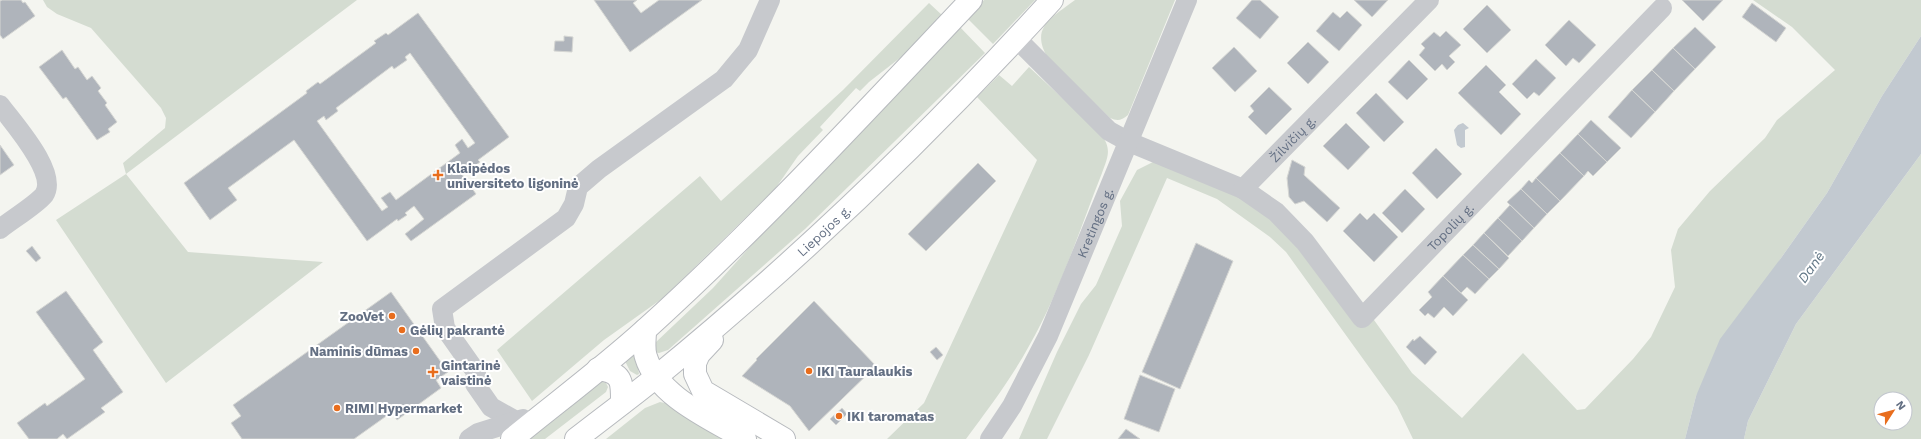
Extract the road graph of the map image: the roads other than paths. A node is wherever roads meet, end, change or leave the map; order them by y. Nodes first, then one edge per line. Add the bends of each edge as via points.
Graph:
1 (770, 0) edge
2 (1052, 0) edge
3 (1187, 0) edge
4 (1429, 0) edge
5 (964, 4) edge
6 (1662, 8) dead end
7 (1017, 39) junction
8 (0, 106) edge
9 (1129, 142) junction
10 (1243, 189) junction
11 (0, 229) edge
12 (721, 323) junction
13 (645, 330) junction
14 (598, 369) junction
15 (655, 378) junction
16 (673, 395) junction
17 (622, 403) junction
18 (491, 407) junction
19 (599, 422) junction
20 (514, 430) edge
21 (474, 436) edge
22 (576, 439) edge
23 (745, 439) edge
24 (784, 439) edge
25 (990, 439) edge

1 - 18 street via 748,50 724,79 599,169 578,187 574,204 566,218 442,309 445,328 476,372 475,384
2 - 7 main road, Liepojos g.
3 - 9 street, Kretingos g.
4 - 10 street, Žilvičių g.
5 - 13 main road via 773,208
6 - 10 street, Topolių g. via 1362,318 1305,242 1276,212
7 - 9 street via 1109,130
7 - 12 main road, Liepojos g. via 837,217
8 - 11 street via 39,160 48,179 44,195
9 - 10 street
9 - 25 street, Kretingos g. via 1048,336 1016,400
12 - 15 main road, Liepojos g.
12 - 24 main road via 716,335 699,354 695,363 698,384 703,391
13 - 14 main road
13 - 15 main road via 646,357
14 - 17 main road via 611,371 619,378 622,385
14 - 20 main road via 541,416
15 - 16 main road
15 - 17 main road, Liepojos g.
16 - 19 main road via 655,395 618,419
16 - 23 main road
17 - 19 main road, Liepojos g.
18 - 20 street
18 - 21 street
19 - 22 main road, Liepojos g.
20 - 21 street

